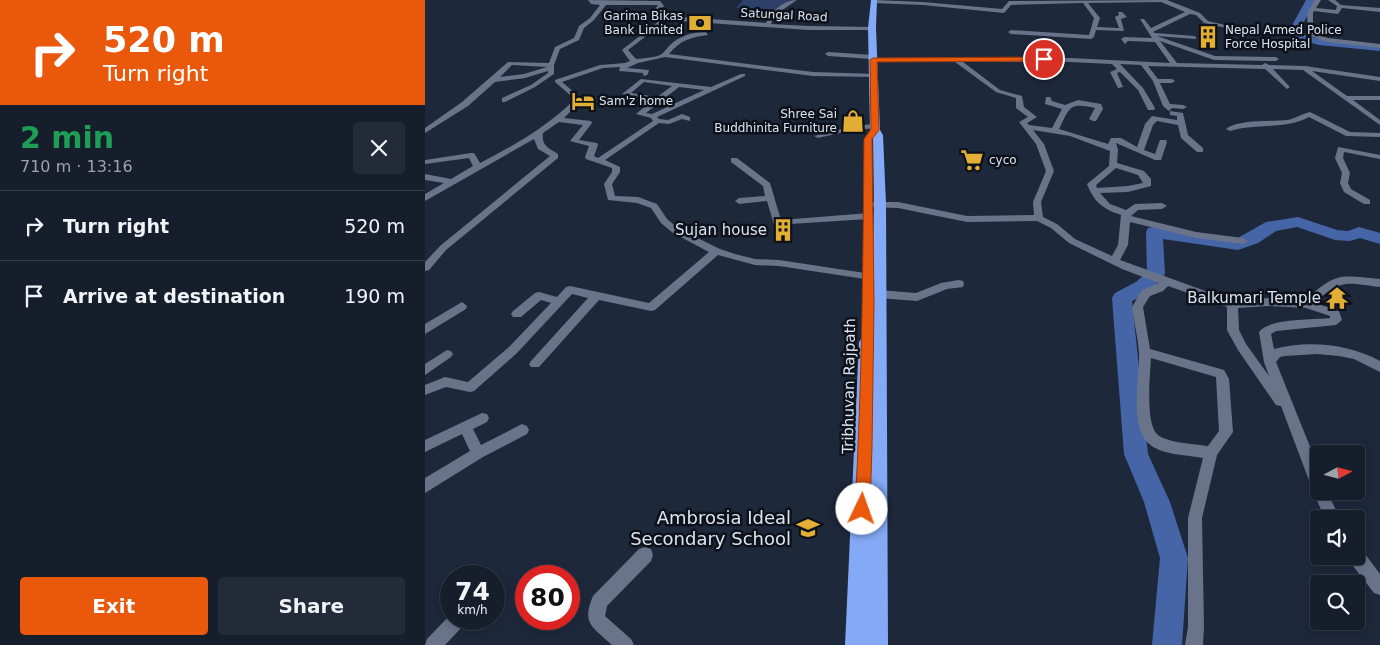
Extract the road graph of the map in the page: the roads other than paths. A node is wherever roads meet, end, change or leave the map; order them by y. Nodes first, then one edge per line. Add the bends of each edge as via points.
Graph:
1 (591, 0) edge
2 (794, 0) edge
3 (1317, 0) edge
4 (874, 1) edge
5 (1055, 1) edge
6 (1083, 1) edge
7 (1163, 1) edge
8 (1006, 2) edge
9 (604, 3) junction
10 (1336, 3) edge
11 (1380, 5) edge
12 (1313, 9) junction
13 (1380, 10) edge
14 (1189, 12) junction
15 (1120, 13) dead end
16 (666, 18) junction
17 (1142, 20) dead end
18 (768, 24) junction
19 (872, 28) junction
20 (1093, 28) junction
21 (1235, 28) dead end
22 (1011, 32) dead end
23 (1188, 32) dead end
24 (706, 34) dead end
25 (1175, 35) junction
26 (1154, 36) junction
27 (1194, 38) dead end
28 (1125, 42) dead end
29 (1380, 46) edge
30 (827, 54) dead end
31 (665, 56) junction
32 (873, 59) junction
33 (1259, 59) junction
34 (1276, 59) dead end
35 (956, 60) junction
36 (634, 61) junction
37 (1113, 61) junction
38 (1143, 64) junction
39 (625, 65) junction
40 (1175, 66) junction
41 (1268, 68) junction
42 (1305, 68) junction
43 (551, 69) junction
44 (1121, 70) junction
45 (645, 74) dead end
46 (743, 75) dead end
47 (875, 76) junction
48 (1380, 78) edge
49 (493, 80) junction
50 (557, 81) junction
51 (1156, 81) junction
52 (1172, 81) dead end
53 (678, 84) junction
54 (1120, 87) dead end
55 (1287, 87) dead end
56 (712, 89) junction
57 (657, 98) junction
58 (1048, 98) dead end
59 (1346, 98) junction
60 (1380, 98) edge
61 (505, 100) dead end
62 (1183, 107) dead end
63 (1066, 108) junction
64 (1151, 108) dead end
65 (1169, 109) junction
66 (655, 118) junction
67 (687, 118) dead end
68 (1093, 119) dead end
69 (558, 120) junction
70 (1181, 123) junction
71 (1380, 123) edge
72 (1028, 127) junction
73 (875, 128) junction
74 (1230, 129) dead end
75 (1055, 130) junction
76 (425, 131) edge
77 (539, 133) junction
78 (1371, 135) junction
79 (1380, 135) edge
80 (818, 136) dead end
81 (1163, 142) dead end
82 (1380, 143) edge
83 (1113, 150) junction
84 (1200, 150) dead end
85 (1140, 151) junction
86 (1380, 157) edge
87 (734, 160) dead end
88 (599, 161) junction
89 (425, 162) edge
90 (1112, 164) junction
91 (478, 167) junction
92 (425, 177) edge
93 (453, 182) junction
94 (1094, 191) junction
95 (425, 198) edge
96 (770, 198) junction
97 (739, 201) dead end
98 (1367, 202) dead end
99 (1162, 206) dead end
100 (873, 208) junction
101 (1126, 217) junction
102 (1039, 218) junction
103 (1243, 240) dead end
104 (716, 251) junction
105 (1114, 261) junction
106 (425, 268) edge
107 (1168, 281) junction
108 (875, 283) junction
109 (959, 284) dead end
110 (1380, 284) edge
111 (596, 296) junction
112 (560, 301) junction
113 (1307, 304) junction
114 (1232, 305) junction
115 (462, 306) dead end
116 (517, 314) dead end
117 (425, 330) edge
118 (1145, 352) junction
119 (447, 354) dead end
120 (1269, 362) junction
121 (535, 364) dead end
122 (1380, 367) edge
123 (425, 370) edge
124 (425, 390) edge
125 (1287, 406) junction
126 (482, 418) dead end
127 (465, 427) junction
128 (522, 430) dead end
129 (425, 446) edge
130 (477, 453) junction
131 (1211, 453) junction
132 (1310, 466) edge
133 (425, 486) edge
134 (870, 509) junction
135 (645, 555) dead end
136 (1363, 565) edge
137 (1380, 587) edge
138 (447, 630) edge
139 (433, 645) edge
140 (625, 645) edge
141 (857, 645) edge
142 (877, 645) edge
143 (1194, 645) edge

1 - 9 street
2 - 18 street via 773,14
3 - 12 street
4 - 8 street via 918,1 1004,11
4 - 19 highway, Tribhuvan Rajpath
5 - 6 street
5 - 8 street
6 - 7 street
6 - 20 street via 1097,18
7 - 14 street
9 - 16 street via 660,3 657,11
9 - 43 street via 581,27 577,39 557,48
10 - 11 street via 1370,2
10 - 12 street via 1338,12
10 - 13 street
12 - 29 street via 1309,19 1310,34 1327,40
14 - 21 street via 1198,14 1206,22
14 - 26 street
15 - 20 street via 1124,17 1118,17 1123,30
16 - 18 street, Satungal Road
16 - 36 street via 625,50
17 - 26 street
18 - 19 street, Satungal Road
19 - 32 highway, Tribhuvan Rajpath
20 - 22 street via 1091,37
23 - 25 street
24 - 31 street via 684,38 669,47
25 - 26 street
25 - 27 street
26 - 28 street via 1124,39
26 - 33 street via 1214,58
26 - 40 street
30 - 32 street
31 - 36 street
31 - 47 street via 813,74
32 - 35 street
32 - 47 highway, Tribhuvan Rajpath
33 - 34 street
33 - 41 street
35 - 37 street
35 - 72 street via 998,91 1021,97 1020,108 1033,116 1023,122
36 - 39 street
37 - 38 street
37 - 44 street
38 - 40 street
38 - 51 street
39 - 45 street via 621,70 647,72
39 - 50 street via 602,66
40 - 41 street
41 - 42 street
41 - 55 street
42 - 48 street
42 - 59 street
43 - 49 street
43 - 49 street via 511,63
43 - 50 street
43 - 61 street via 533,86
44 - 54 street via 1113,72
44 - 64 street via 1141,89
46 - 56 street
47 - 73 highway, Tribhuvan Rajpath
49 - 76 street
50 - 69 street via 573,94 576,102
51 - 52 street
51 - 65 street
53 - 56 street
53 - 57 street
53 - 57 street via 643,80 625,94
56 - 66 street
57 - 66 street via 640,114
58 - 63 street via 1051,104
59 - 60 street
59 - 71 street
62 - 65 street
63 - 68 street via 1078,102 1098,106
63 - 75 street
65 - 70 street via 1180,116
66 - 67 street via 669,122 682,116
66 - 88 street
69 - 77 street
69 - 88 street via 588,123 574,141 594,145 589,157
70 - 84 street via 1184,136
70 - 85 street via 1155,118 1149,124
72 - 75 street
72 - 102 street via 1040,144 1050,171 1037,202
73 - 80 street via 853,128
73 - 100 highway, Tribhuvan Rajpath via 878,135
74 - 78 street via 1238,124 1282,124 1310,115 1349,134
75 - 83 street
77 - 91 street via 494,161
77 - 106 street via 541,147 555,156 443,248
78 - 79 street
78 - 82 street
81 - 85 street via 1158,158
83 - 85 street via 1112,143 1118,140
83 - 90 street
86 - 98 street via 1341,149 1339,158 1346,173 1344,183 1347,190
87 - 96 street via 767,185
88 - 104 street via 616,167 608,184 611,198 638,200 654,206 663,221
89 - 91 street via 471,156
90 - 94 street via 1113,168 1091,184
90 - 94 street via 1141,173 1148,184 1128,190
91 - 93 street
92 - 93 street
93 - 95 street
94 - 101 street via 1099,202 1125,213
96 - 97 street
96 - 100 street via 777,223
99 - 101 street via 1135,207
100 - 102 street via 898,205 967,219
100 - 108 highway, Tribhuvan Rajpath
101 - 103 street via 1196,235
101 - 105 street via 1123,244
102 - 105 street via 1072,241
104 - 108 street via 744,260 779,263
104 - 111 street via 651,307
105 - 107 street
107 - 114 street
107 - 118 street via 1146,293 1137,307
108 - 109 street via 917,297
108 - 134 highway, Tribhuvan Rajpath
110 - 113 street via 1342,279 1326,287
111 - 112 street via 570,290
111 - 121 street
112 - 116 street via 539,296
112 - 124 street via 513,350 470,387 445,382
113 - 114 street via 1268,302
113 - 120 street via 1335,314 1336,320 1274,327 1265,332
114 - 125 street via 1233,330 1237,339 1279,400
115 - 117 street
118 - 131 street via 1143,412 1149,434 1165,445
118 - 131 street via 1220,372 1226,412 1225,432
119 - 123 street
120 - 122 street via 1275,353 1285,351 1332,352 1358,356
120 - 125 street
125 - 132 street
126 - 127 street
127 - 129 street
127 - 130 street
128 - 130 street
130 - 133 street
131 - 143 street via 1195,518
134 - 141 highway, Tribhuvan Rajpath
134 - 142 highway, Tribhuvan Rajpath
135 - 140 street via 599,602 596,619
136 - 137 street
138 - 139 street

